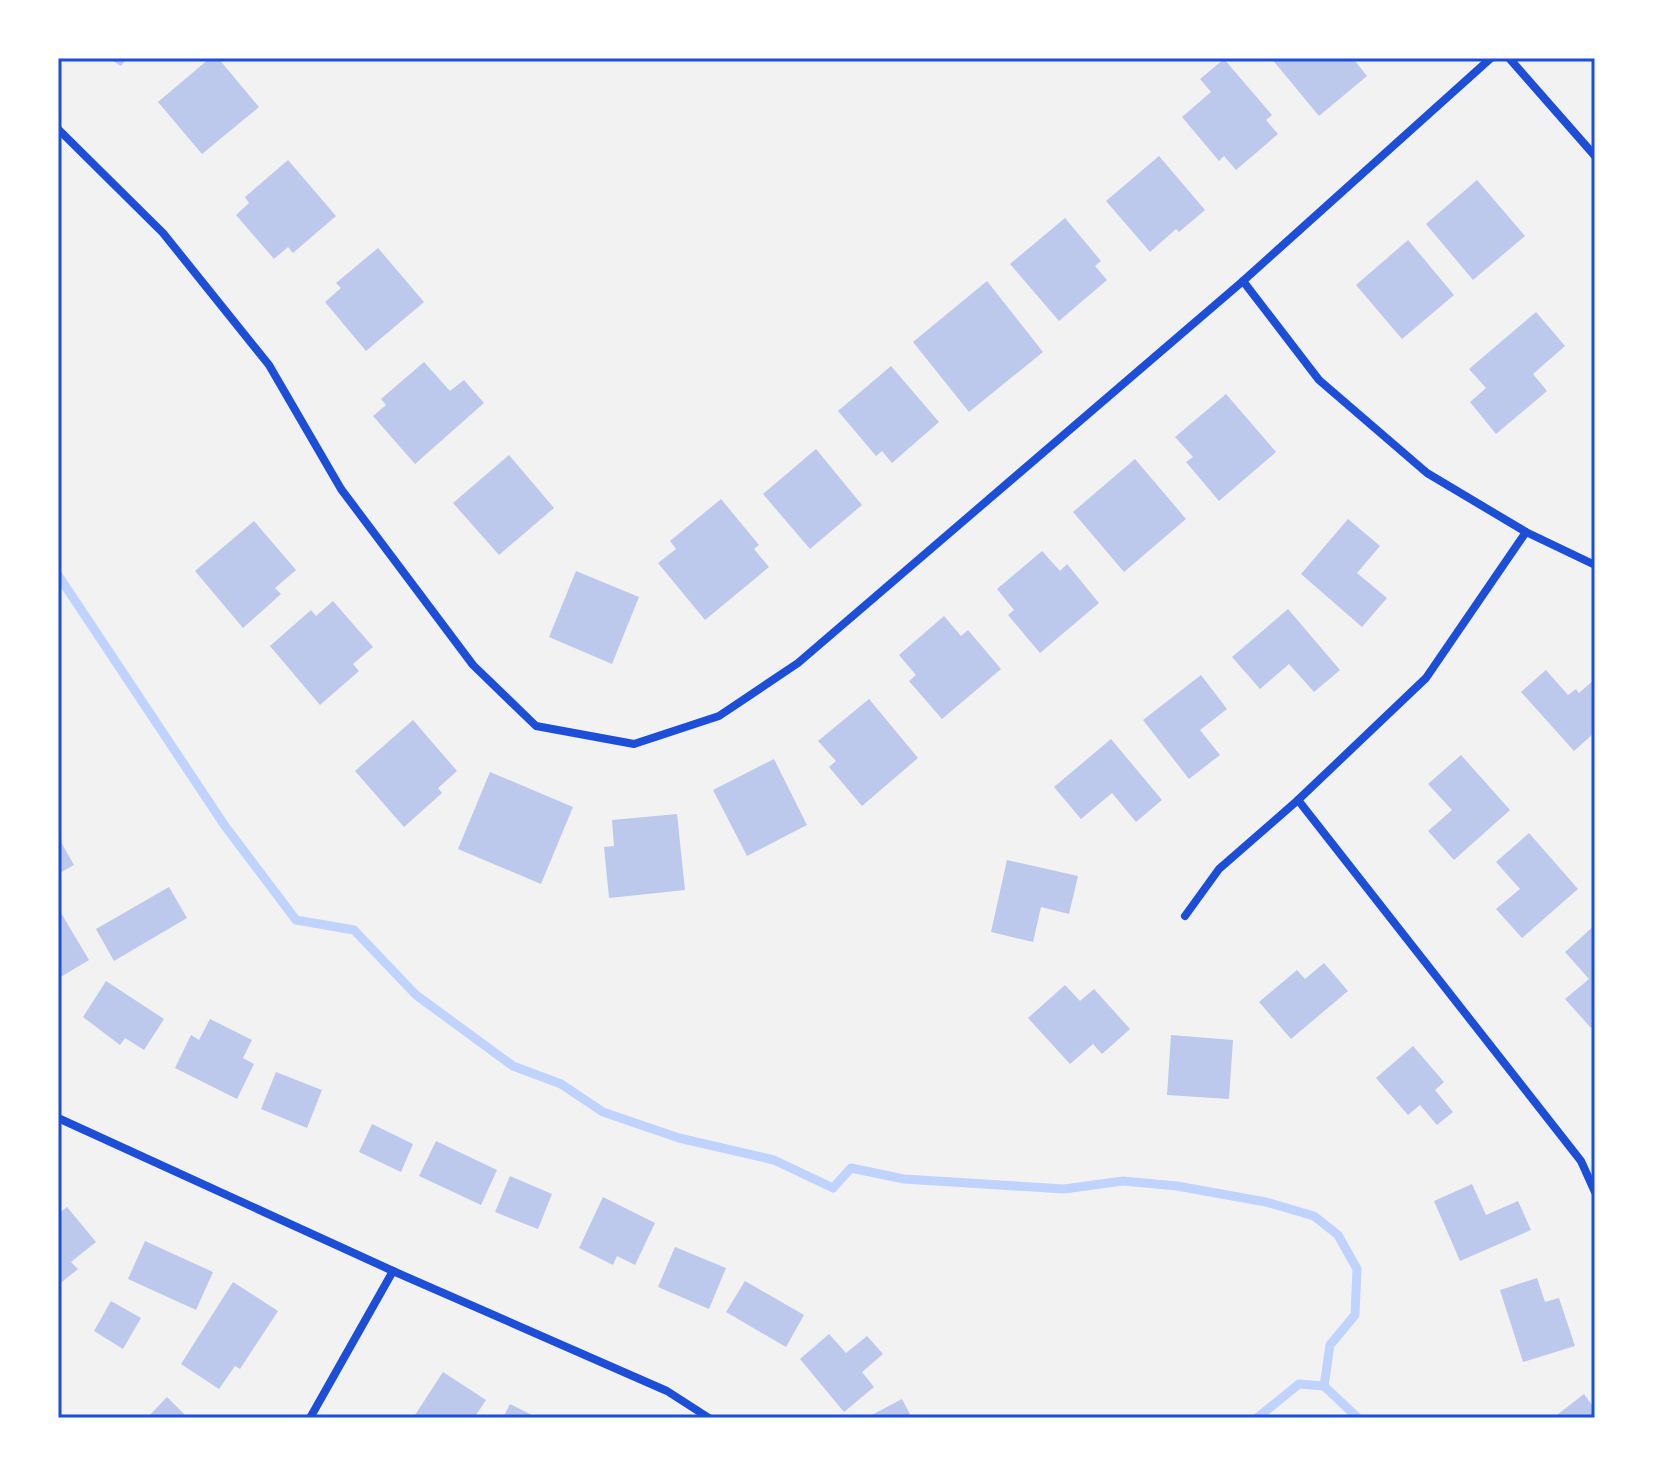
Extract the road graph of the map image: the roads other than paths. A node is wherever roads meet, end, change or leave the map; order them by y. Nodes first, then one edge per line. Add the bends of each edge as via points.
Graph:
1 (1491, 58) edge
2 (1509, 58) edge
3 (58, 129) edge
4 (1595, 156) edge
5 (1243, 281) junction
6 (1526, 532) junction
7 (1595, 565) edge
8 (1298, 800) junction
9 (1185, 916) dead end
10 (58, 1118) edge
11 (1595, 1192) edge
12 (393, 1271) junction
13 (310, 1418) edge
14 (709, 1418) edge

1 - 5 street
2 - 4 street
3 - 5 street via 163,233 269,365 341,489 473,665 536,726 634,744 719,716 798,663
5 - 6 street via 1319,380 1427,473
6 - 7 street
6 - 8 street via 1426,678
8 - 9 street via 1219,869
8 - 11 street via 1581,1161
10 - 12 street
12 - 13 street
12 - 14 street via 667,1391

